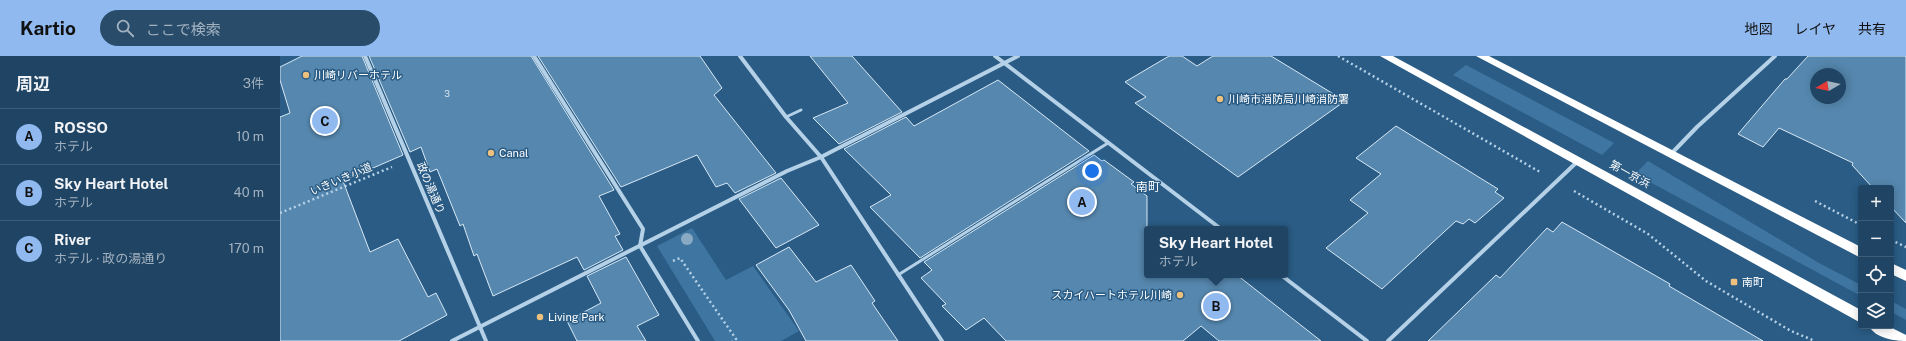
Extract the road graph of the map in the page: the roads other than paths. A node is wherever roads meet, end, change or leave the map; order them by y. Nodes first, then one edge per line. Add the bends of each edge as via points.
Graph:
1 (365, 56) edge
2 (534, 56) edge
3 (740, 56) edge
4 (995, 56) edge
5 (1018, 56) edge
6 (1386, 56) edge
7 (1481, 56) edge
8 (1775, 56) edge
9 (1004, 64) junction
10 (801, 110) dead end
11 (786, 117) junction
12 (1108, 143) junction
13 (1671, 155) junction
14 (821, 157) junction
15 (1579, 161) junction
16 (1217, 226) edge
17 (640, 246) junction
18 (1858, 251) edge
19 (1894, 270) edge
20 (898, 275) junction
21 (1906, 276) edge
22 (1285, 278) edge
23 (1858, 316) edge
24 (479, 327) junction
25 (1882, 329) edge
26 (452, 341) edge
27 (486, 341) edge
28 (698, 341) edge
29 (942, 341) edge
30 (1368, 341) edge
31 (1388, 341) edge
32 (1904, 341) edge

1 - 24 street, 政の湯通り
2 - 17 street via 644,229
3 - 11 street
4 - 9 street
5 - 9 street
6 - 15 highway, 第一京浜
7 - 13 highway
8 - 13 street via 1697,127
9 - 12 street
9 - 14 street
10 - 11 lane
11 - 14 street
12 - 16 street
12 - 20 lane
13 - 18 highway
14 - 17 street via 787,171
14 - 20 street
15 - 23 highway, 第一京浜
15 - 31 street
17 - 24 street
17 - 28 street
19 - 21 highway
20 - 29 street
22 - 30 street
24 - 26 street
24 - 27 street, 政の湯通り
25 - 32 highway

